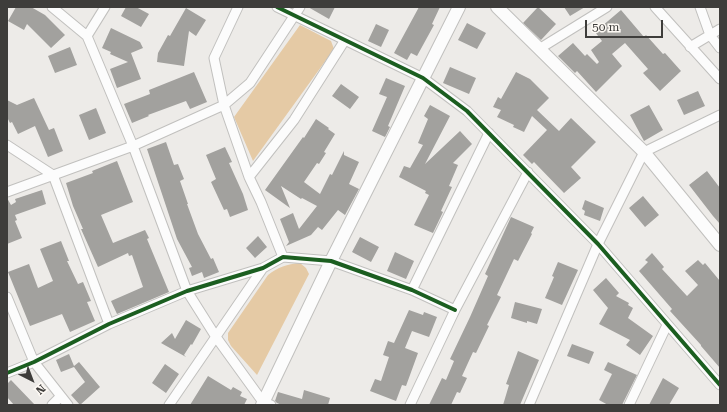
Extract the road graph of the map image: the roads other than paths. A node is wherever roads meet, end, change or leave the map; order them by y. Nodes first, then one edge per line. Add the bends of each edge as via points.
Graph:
1 (52, 7) edge
2 (104, 7) edge
3 (238, 7) edge
4 (277, 7) edge
5 (300, 7) edge
6 (459, 7) edge
7 (497, 7) edge
8 (607, 7) edge
9 (655, 7) edge
10 (700, 7) edge
11 (295, 16) junction
12 (720, 29) edge
13 (710, 35) junction
14 (87, 36) junction
15 (345, 40) junction
16 (690, 47) junction
17 (720, 48) edge
18 (539, 49) junction
19 (423, 78) junction
20 (720, 78) edge
21 (224, 105) junction
22 (720, 115) edge
23 (489, 133) junction
24 (7, 145) edge
25 (133, 146) junction
26 (644, 152) junction
27 (528, 172) junction
28 (53, 175) junction
29 (249, 177) junction
30 (7, 192) edge
31 (598, 244) junction
32 (720, 245) edge
33 (283, 257) junction
34 (331, 261) junction
35 (263, 268) junction
36 (412, 290) junction
37 (187, 291) junction
38 (7, 297) edge
39 (455, 310) junction
40 (109, 324) junction
41 (668, 325) junction
42 (216, 337) junction
43 (34, 362) junction
44 (7, 373) edge
45 (720, 385) edge
46 (60, 396) junction
47 (265, 404) edge
48 (632, 404) edge
49 (52, 405) edge
50 (68, 405) edge
51 (169, 405) edge
52 (410, 405) edge
53 (529, 405) edge

1 - 14 street
2 - 14 street
3 - 21 street via 214,58
4 - 11 street
5 - 11 street
6 - 19 street
7 - 18 street
8 - 18 street
9 - 16 street
10 - 13 street
11 - 15 street
11 - 21 street via 250,82
12 - 13 street
13 - 16 street
13 - 17 street
14 - 25 street
15 - 19 street
15 - 29 street via 294,120
16 - 20 street
18 - 26 street
19 - 23 street via 467,111
19 - 34 street
21 - 25 street
21 - 29 street
22 - 26 street
23 - 27 street
23 - 36 street
24 - 28 street
25 - 28 street
25 - 37 street
26 - 31 street
26 - 32 street
27 - 31 street
27 - 39 street
28 - 30 street
28 - 40 street
29 - 33 street
31 - 41 street
31 - 53 street
33 - 34 street
33 - 35 street
34 - 36 street
34 - 47 street
35 - 37 street
35 - 42 street
36 - 39 street
37 - 40 street
37 - 42 street
38 - 43 street
39 - 52 street
40 - 43 street
41 - 45 street
41 - 48 street
42 - 47 street
42 - 51 street
43 - 44 street
43 - 46 street
46 - 49 street
46 - 50 street

